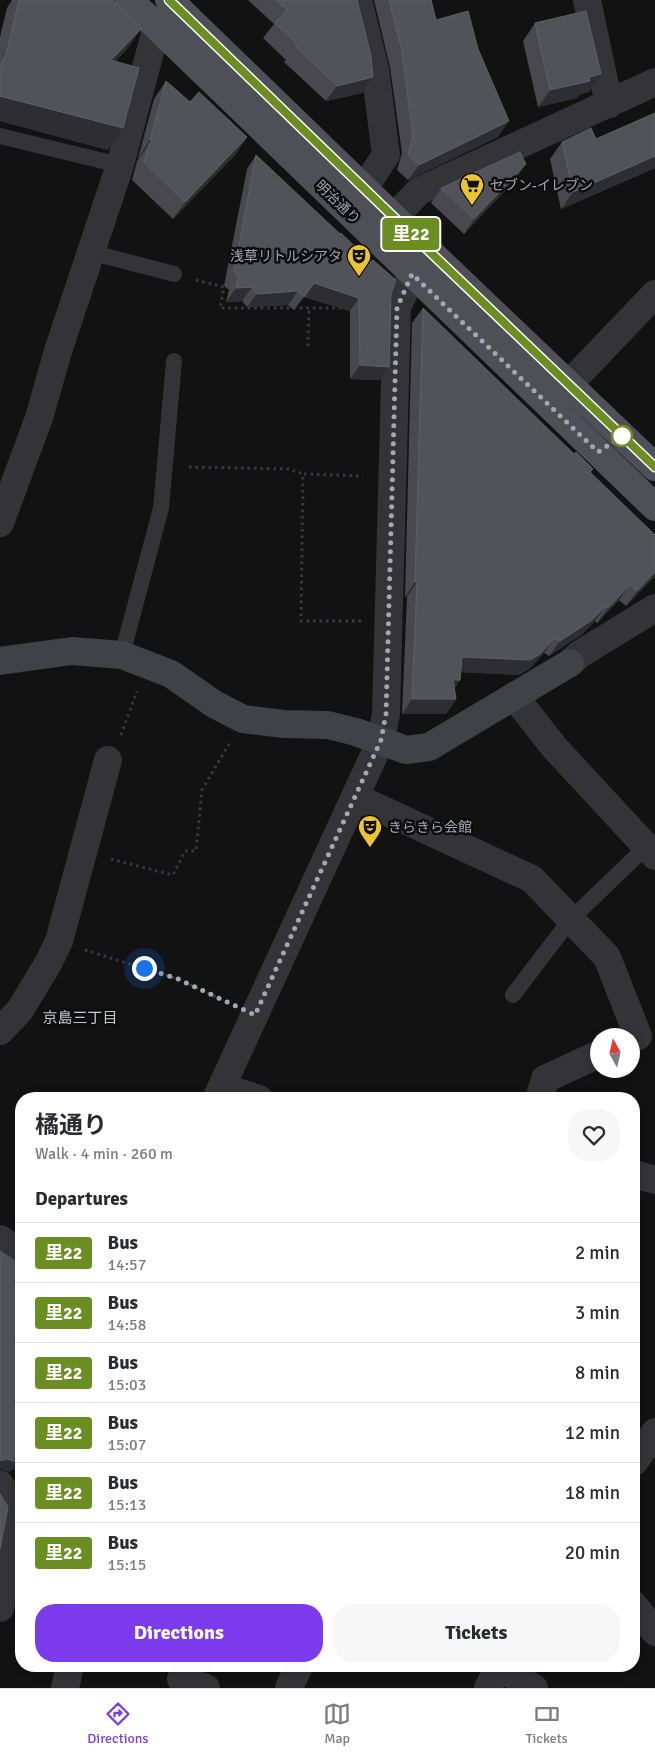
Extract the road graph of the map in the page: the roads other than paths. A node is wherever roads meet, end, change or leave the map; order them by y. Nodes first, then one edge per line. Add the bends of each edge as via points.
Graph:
1 (129, 0) edge
2 (169, 0) edge
3 (358, 0) edge
4 (586, 0) edge
5 (157, 26) junction
6 (655, 82) edge
7 (609, 104) junction
8 (0, 136) edge
9 (120, 166) junction
10 (364, 188) junction
11 (394, 217) junction
12 (90, 252) junction
13 (174, 274) road end
14 (412, 274) junction
15 (655, 294) edge
16 (174, 361) dead end
17 (568, 384) junction
18 (655, 467) edge
19 (655, 507) edge
20 (0, 523) edge
21 (655, 608) edge
22 (134, 660) junction
23 (0, 661) edge
24 (514, 696) junction
25 (381, 740) junction
26 (108, 760) road end
27 (355, 797) junction
28 (651, 851) edge
29 (571, 918) junction
30 (513, 995) dead end
31 (635, 1028) edge
32 (0, 1030) edge
33 (590, 1058) edge
34 (219, 1092) edge
35 (541, 1092) edge
36 (0, 1238) edge
37 (15, 1249) edge
38 (655, 1432) edge
39 (640, 1453) edge
40 (0, 1484) edge
41 (15, 1509) edge
42 (15, 1540) edge
43 (0, 1608) edge
44 (640, 1613) edge
45 (655, 1632) edge
46 (69, 1672) edge
47 (296, 1672) edge
48 (496, 1672) edge
49 (509, 1672) edge
50 (181, 1678) edge
51 (65, 1688) edge
52 (206, 1688) edge
53 (289, 1688) edge
54 (488, 1688) edge
55 (534, 1688) edge

1 - 5 main road, 明治通り
2 - 10 main road, 明治通り
3 - 10 street via 375,69 386,154
4 - 7 street
5 - 9 street
5 - 14 main road, 明治通り
6 - 7 street
7 - 11 street via 420,191
8 - 9 lane
9 - 12 street
10 - 11 main road, 明治通り
11 - 17 main road, 明治通り
12 - 13 lane
12 - 20 street via 39,418
14 - 19 main road, 明治通り
14 - 25 street via 397,308 386,714
15 - 17 street
16 - 22 lane via 161,508
17 - 18 main road, 明治通り
21 - 24 street
22 - 23 street via 72,651
22 - 25 street via 171,674 214,704 243,719 328,725
24 - 25 street via 429,747 406,750
24 - 28 street via 554,747
25 - 27 street
26 - 32 street via 59,941 20,1010
27 - 29 street via 532,879
27 - 34 street
28 - 29 lane
29 - 30 lane
29 - 31 street via 607,957
33 - 35 street via 545,1079
36 - 37 street
38 - 39 street
40 - 41 street
42 - 43 street
44 - 45 street
46 - 51 street
47 - 53 street
48 - 54 street
49 - 55 street
50 - 52 street

